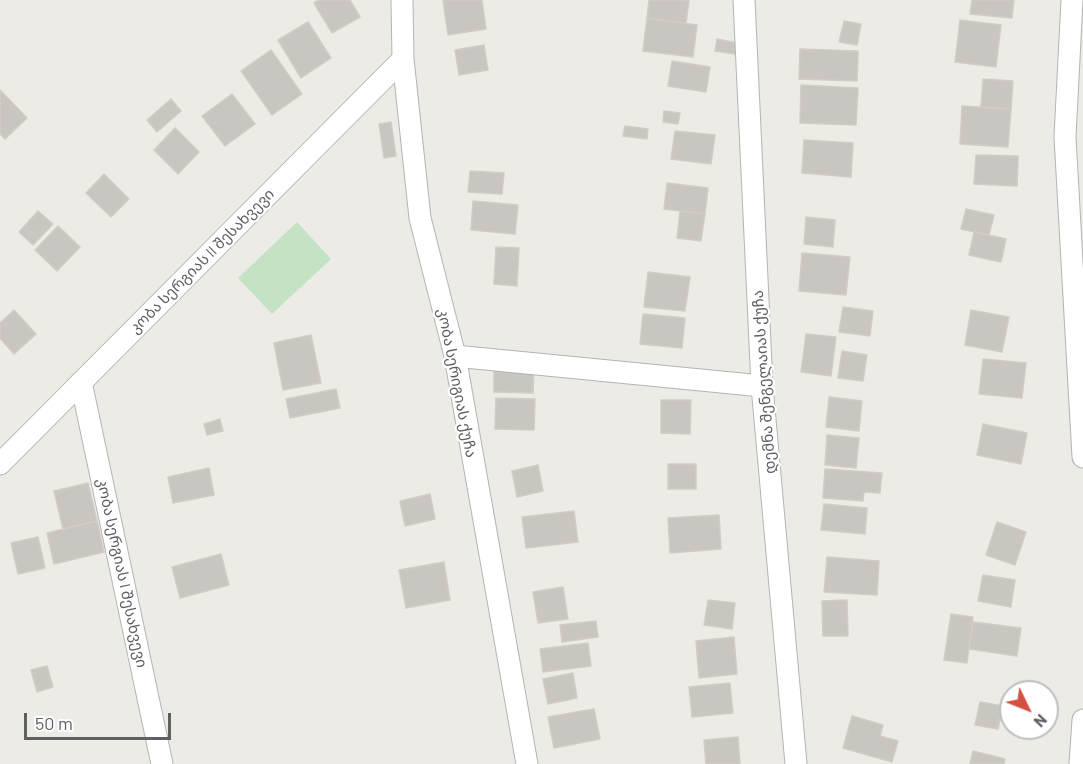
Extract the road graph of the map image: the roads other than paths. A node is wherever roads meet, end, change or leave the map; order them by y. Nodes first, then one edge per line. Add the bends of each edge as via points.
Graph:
1 (402, 0) edge
2 (744, 0) edge
3 (1072, 0) edge
4 (403, 59) junction
5 (455, 356) junction
6 (81, 382) junction
7 (762, 386) junction
8 (1083, 457) edge
9 (0, 464) edge
10 (1083, 720) edge
11 (162, 764) edge
12 (527, 764) edge
13 (796, 764) edge
14 (1080, 764) edge

1 - 4 street, კობა სერიგიას ქუჩა
2 - 7 street, დემნა შენგელაიას ქუჩა
3 - 8 street via 1065,137
4 - 5 street, კობა სერიგიას ქუჩა via 420,218
4 - 6 street, კობა სერგიას II შესახვევი
5 - 7 street
5 - 12 street, კობა სერიგიას ქუჩა
6 - 9 street, კობა სერგიას II შესახვევი
6 - 11 street, კობა სერგიას I შესახვევი
7 - 13 street, დემნა შენგელაიას ქუჩა
10 - 14 street

